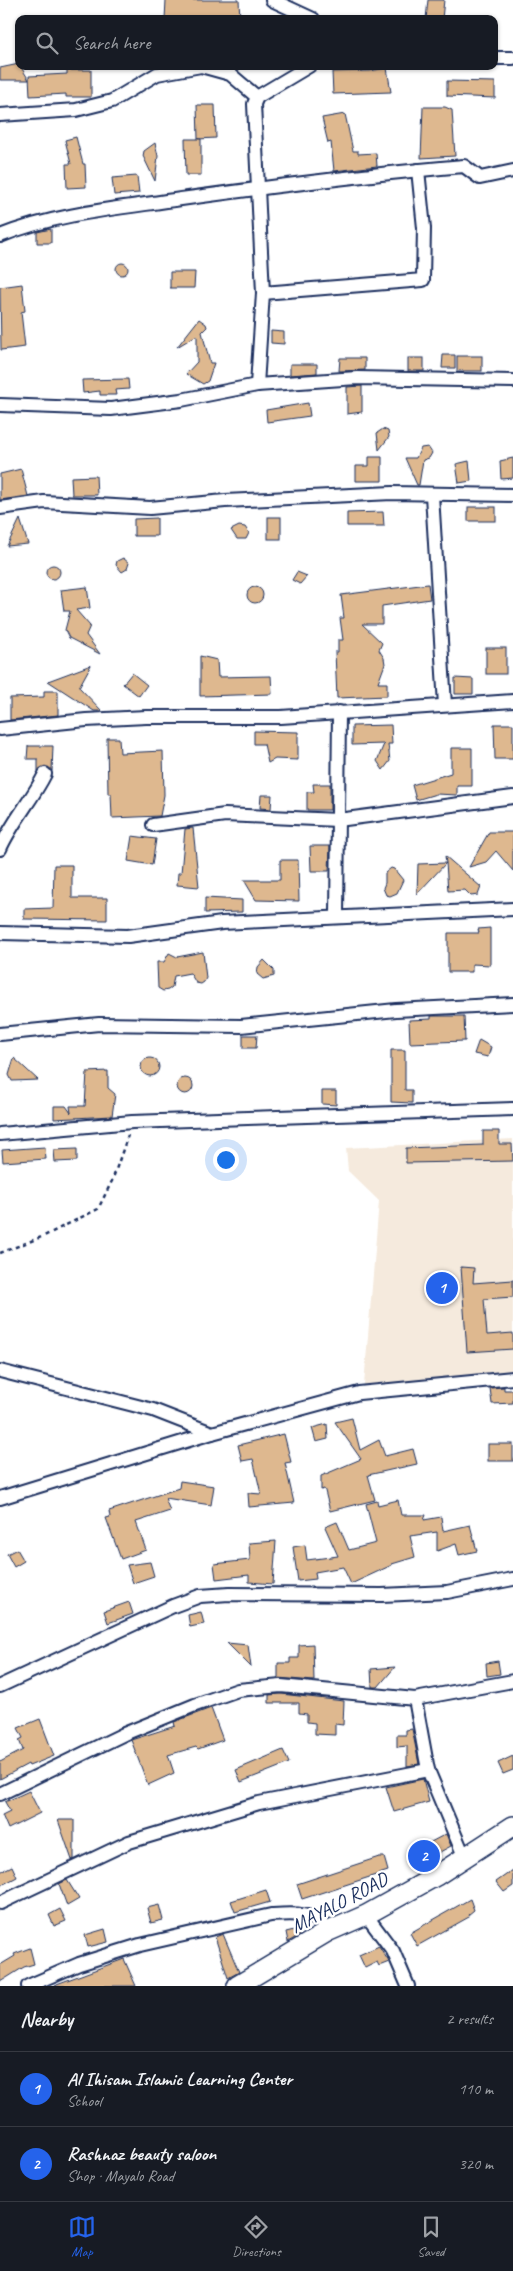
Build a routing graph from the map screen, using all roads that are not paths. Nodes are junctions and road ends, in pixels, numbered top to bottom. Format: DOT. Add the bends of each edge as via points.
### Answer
graph roads {
  1 [pos="279,2"];
  2 [pos="305,15"];
  3 [pos="498,58"];
  4 [pos="513,58"];
  5 [pos="180,70"];
  6 [pos="216,70"];
  7 [pos="302,70"];
  8 [pos="257,97"];
  9 [pos="0,115"];
  10 [pos="418,170"];
  11 [pos="513,171"];
  12 [pos="258,188"];
  13 [pos="0,236"];
  14 [pos="263,293"];
  15 [pos="513,381"];
  16 [pos="258,385"];
  17 [pos="0,405"];
  18 [pos="432,495"];
  19 [pos="513,495"];
  20 [pos="0,508"];
  21 [pos="513,700"];
  22 [pos="446,705"];
  23 [pos="339,712"];
  24 [pos="0,729"];
  25 [pos="45,774"];
  26 [pos="513,796"];
  27 [pos="338,820"];
  28 [pos="153,825"];
  29 [pos="0,849"];
  30 [pos="513,909"];
  31 [pos="337,918"];
  32 [pos="0,933"];
  33 [pos="513,1004"];
  34 [pos="0,1034"];
  35 [pos="513,1108"];
  36 [pos="0,1134"];
  37 [pos="0,1371"];
  38 [pos="513,1378"];
  39 [pos="212,1433"];
  40 [pos="0,1498"];
  41 [pos="513,1579"];
  42 [pos="513,1681"];
  43 [pos="0,1686"];
  44 [pos="415,1699"];
  45 [pos="428,1770"];
  46 [pos="0,1794"];
  47 [pos="513,1826"];
  48 [pos="464,1856"];
  49 [pos="0,1903"];
  50 [pos="366,1916"];
  51 [pos="327,1932"];
  52 [pos="28,1986"];
  53 [pos="237,1986"];
  54 [pos="408,1986"];
  1 -- 2 [label="street"];
  3 -- 4 [label="street"];
  5 -- 9 [label="street" via="158,74 112,101 76,110"];
  6 -- 8 [label="street" via="230,74"];
  7 -- 8 [label="street"];
  8 -- 12 [label="street" via="254,104"];
  10 -- 11 [label="street" via="464,166 480,178"];
  10 -- 12 [label="street"];
  10 -- 14 [label="street" via="424,228 423,280"];
  12 -- 13 [label="street" via="93,211"];
  12 -- 14 [label="street"];
  14 -- 16 [label="street"];
  15 -- 16 [label="street" via="357,378"];
  16 -- 17 [label="street" via="111,409"];
  18 -- 19 [label="street"];
  18 -- 20 [label="street" via="392,492 150,508 44,502"];
  18 -- 22 [label="street"];
  21 -- 22 [label="street"];
  22 -- 23 [label="street"];
  23 -- 24 [label="street" via="281,717 86,720"];
  23 -- 27 [label="street"];
  25 -- 29 [label="street"];
  26 -- 27 [label="street"];
  27 -- 28 [label="street" via="225,815"];
  27 -- 31 [label="street"];
  30 -- 31 [label="street"];
  31 -- 32 [label="street" via="222,922 128,936"];
  33 -- 34 [label="street" via="396,1010 241,1026 98,1024"];
  35 -- 36 [label="street" via="132,1122"];
  37 -- 39 [label="street" via="153,1410"];
  38 -- 39 [label="street" via="359,1393"];
  39 -- 40 [label="street"];
  41 -- 43 [label="street" via="447,1592 200,1596"];
  42 -- 44 [label="street"];
  44 -- 45 [label="street"];
  44 -- 46 [label="street" via="281,1686 238,1690 124,1734"];
  45 -- 48 [label="street"];
  45 -- 49 [label="street" via="259,1803 129,1842"];
  47 -- 48 [label="street, MAYALO ROAD"];
  48 -- 50 [label="street, MAYALO ROAD"];
  50 -- 51 [label="street, MAYALO ROAD"];
  50 -- 54 [label="street" via="393,1951"];
  51 -- 52 [label="street" via="320,1922 304,1916 290,1913 271,1915 140,1945 79,1964"];
  51 -- 53 [label="street, MAYALO ROAD"];
}
